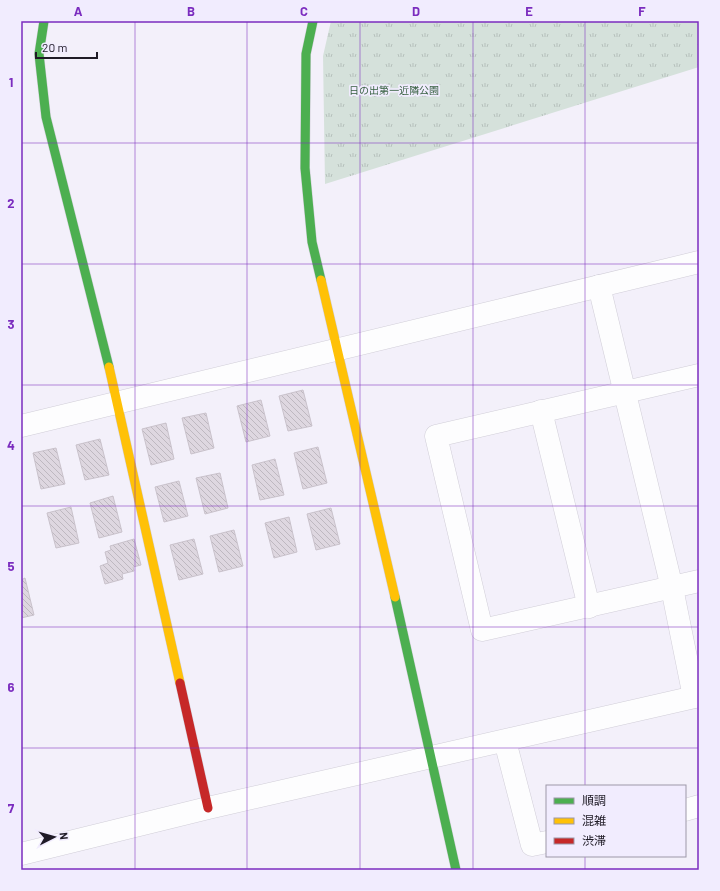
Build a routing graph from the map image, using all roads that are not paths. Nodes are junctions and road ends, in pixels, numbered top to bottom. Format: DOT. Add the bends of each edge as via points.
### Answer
graph roads {
  1 [pos="44,21"];
  2 [pos="313,21"];
  3 [pos="699,262"];
  4 [pos="599,286"];
  5 [pos="337,349"];
  6 [pos="699,375"];
  7 [pos="626,391"];
  8 [pos="118,404"];
  9 [pos="541,411"];
  10 [pos="21,426"];
  11 [pos="699,581"];
  12 [pos="672,588"];
  13 [pos="589,607"];
  14 [pos="696,697"];
  15 [pos="505,741"];
  16 [pos="432,758"];
  17 [pos="699,806"];
  18 [pos="208,808"];
  19 [pos="686,810"];
  20 [pos="546,842"];
  21 [pos="21,854"];
  22 [pos="456,870"];
  1 -- 8 [label="street" via="39,54 46,117"];
  2 -- 5 [label="street" via="306,54 305,168 312,242"];
  3 -- 4 [label="street"];
  4 -- 5 [label="street"];
  4 -- 7 [label="street"];
  5 -- 8 [label="street"];
  5 -- 16 [label="street"];
  6 -- 7 [label="street"];
  7 -- 9 [label="street"];
  7 -- 12 [label="street"];
  8 -- 10 [label="street"];
  8 -- 18 [label="street"];
  9 -- 13 [label="street"];
  9 -- 13 [label="street" via="436,436 482,630"];
  11 -- 12 [label="street"];
  12 -- 13 [label="street"];
  12 -- 14 [label="street"];
  14 -- 15 [label="street"];
  15 -- 16 [label="street"];
  15 -- 20 [label="street" via="532,845"];
  16 -- 18 [label="street"];
  16 -- 22 [label="street"];
  17 -- 19 [label="street"];
  18 -- 21 [label="street"];
}
